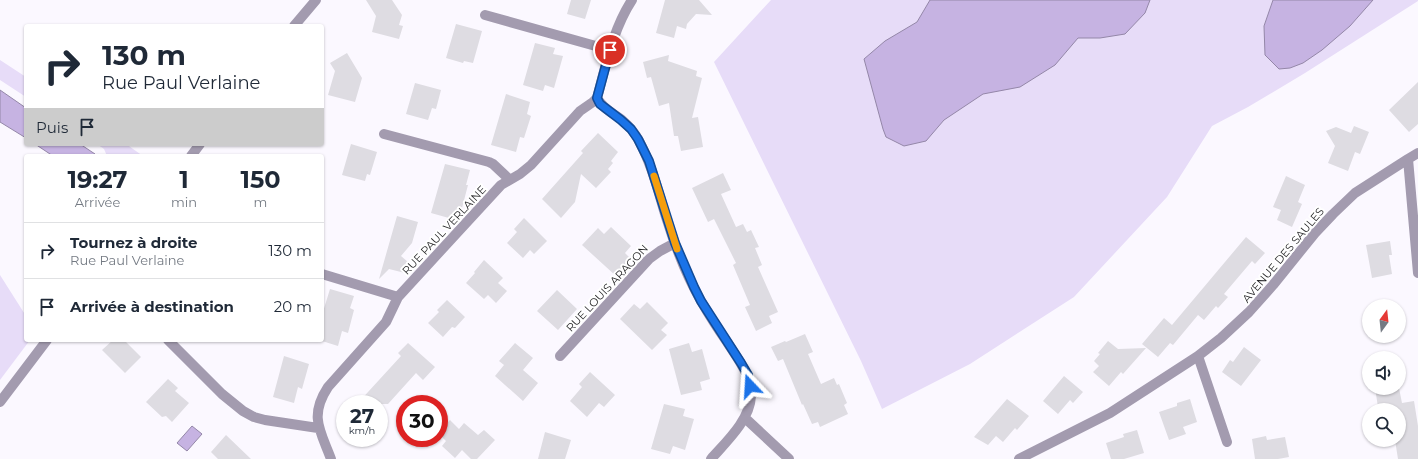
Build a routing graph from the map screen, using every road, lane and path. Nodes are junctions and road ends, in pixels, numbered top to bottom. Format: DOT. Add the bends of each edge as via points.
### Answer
graph roads {
  1 [pos="316,0"];
  2 [pos="632,0"];
  3 [pos="485,15"];
  4 [pos="296,24"];
  5 [pos="610,50"];
  6 [pos="597,98"];
  7 [pos="384,134"];
  8 [pos="1418,153"];
  9 [pos="1408,159"];
  10 [pos="509,179"];
  11 [pos="675,243"];
  12 [pos="1418,273"];
  13 [pos="324,275"];
  14 [pos="398,298"];
  15 [pos="45,342"];
  16 [pos="170,342"];
  17 [pos="560,356"];
  18 [pos="1198,356"];
  19 [pos="0,402"];
  20 [pos="745,418"];
  21 [pos="318,428"];
  22 [pos="1226,442"];
  23 [pos="331,459"];
  24 [pos="711,459"];
  25 [pos="789,459"];
  26 [pos="1019,459"];
  1 -- 4 [label="street"];
  2 -- 5 [label="street"];
  3 -- 5 [label="street"];
  5 -- 6 [label="street"];
  6 -- 10 [label="street, RUE PAUL VERLAINE" via="580,111 531,165"];
  6 -- 11 [label="street" via="600,104 631,129 638,139 649,161"];
  7 -- 10 [label="street" via="488,162"];
  8 -- 9 [label="street, AVENUE DES SAULES"];
  9 -- 12 [label="street"];
  9 -- 18 [label="street, AVENUE DES SAULES" via="1355,193 1315,233 1249,312"];
  10 -- 14 [label="street, RUE PAUL VERLAINE"];
  11 -- 17 [label="street, RUE LOUIS ARAGON" via="649,259"];
  11 -- 20 [label="street" via="701,301 748,375 751,398"];
  13 -- 14 [label="street"];
  14 -- 21 [label="street, RUE PAUL VERLAINE" via="386,322 325,391 318,412"];
  15 -- 19 [label="street"];
  16 -- 21 [label="street" via="222,394 254,417"];
  18 -- 22 [label="street"];
  18 -- 26 [label="street, AVENUE DES SAULES" via="1110,413"];
  20 -- 24 [label="street"];
  20 -- 25 [label="street"];
  21 -- 23 [label="street, RUE PAUL VERLAINE"];
}
